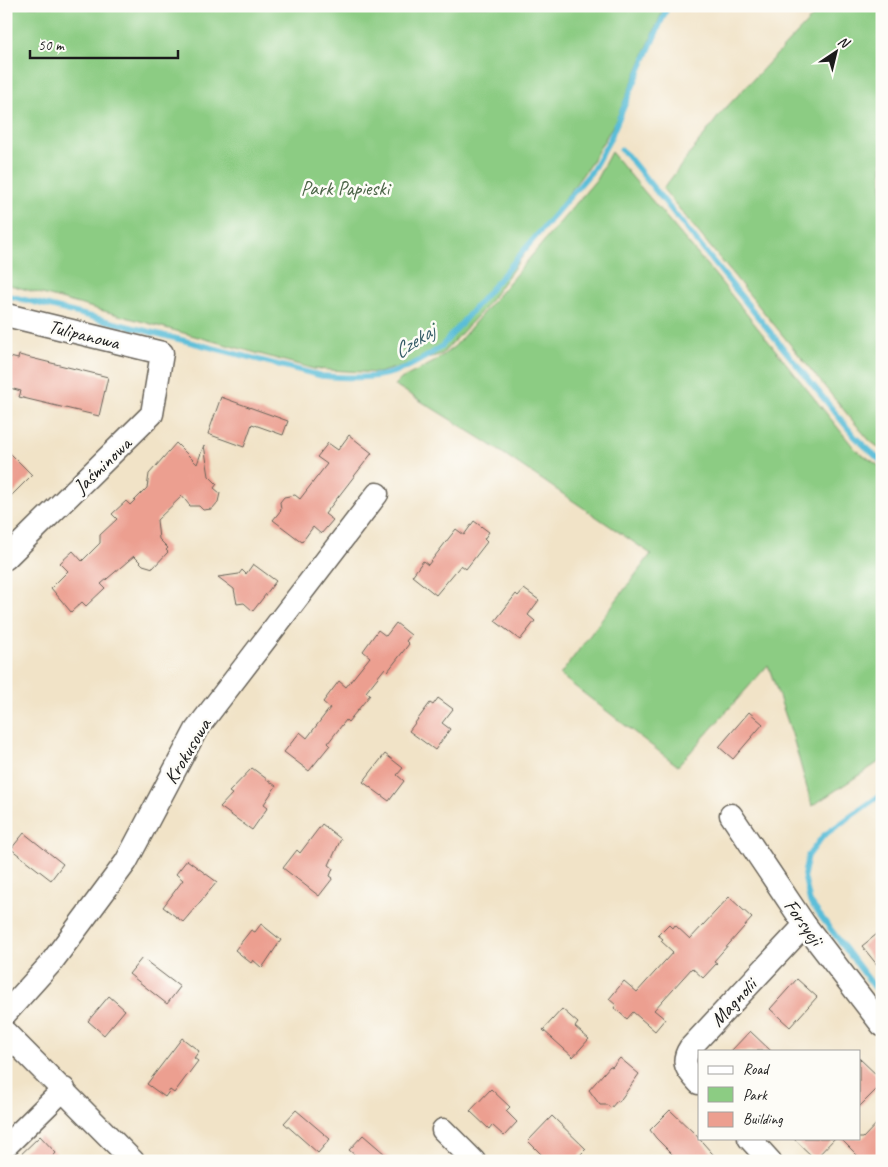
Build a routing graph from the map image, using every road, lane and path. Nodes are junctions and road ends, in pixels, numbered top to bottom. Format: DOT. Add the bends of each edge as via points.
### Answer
graph roads {
  1 [pos="6,315"];
  2 [pos="162,353"];
  3 [pos="377,494"];
  4 [pos="6,558"];
  5 [pos="731,815"];
  6 [pos="805,925"];
  7 [pos="6,1013"];
  8 [pos="882,1025"];
  9 [pos="6,1033"];
  10 [pos="698,1082"];
  11 [pos="64,1088"];
  12 [pos="443,1130"];
  13 [pos="751,1140"];
  14 [pos="6,1146"];
  15 [pos="133,1161"];
  16 [pos="474,1161"];
  17 [pos="770,1161"];
  1 -- 2 [label="street, Tulipanowa"];
  2 -- 4 [label="street, Jaśminowa" via="152,414"];
  3 -- 7 [label="street, Krokusowa" via="196,730 126,862 51,963"];
  5 -- 6 [label="street, Forsycji"];
  6 -- 8 [label="street, Forsycji"];
  6 -- 10 [label="street, Magnolii" via="684,1056 684,1064"];
  9 -- 11 [label="street"];
  11 -- 14 [label="street"];
  11 -- 15 [label="street"];
  12 -- 16 [label="street"];
  13 -- 17 [label="street"];
}
